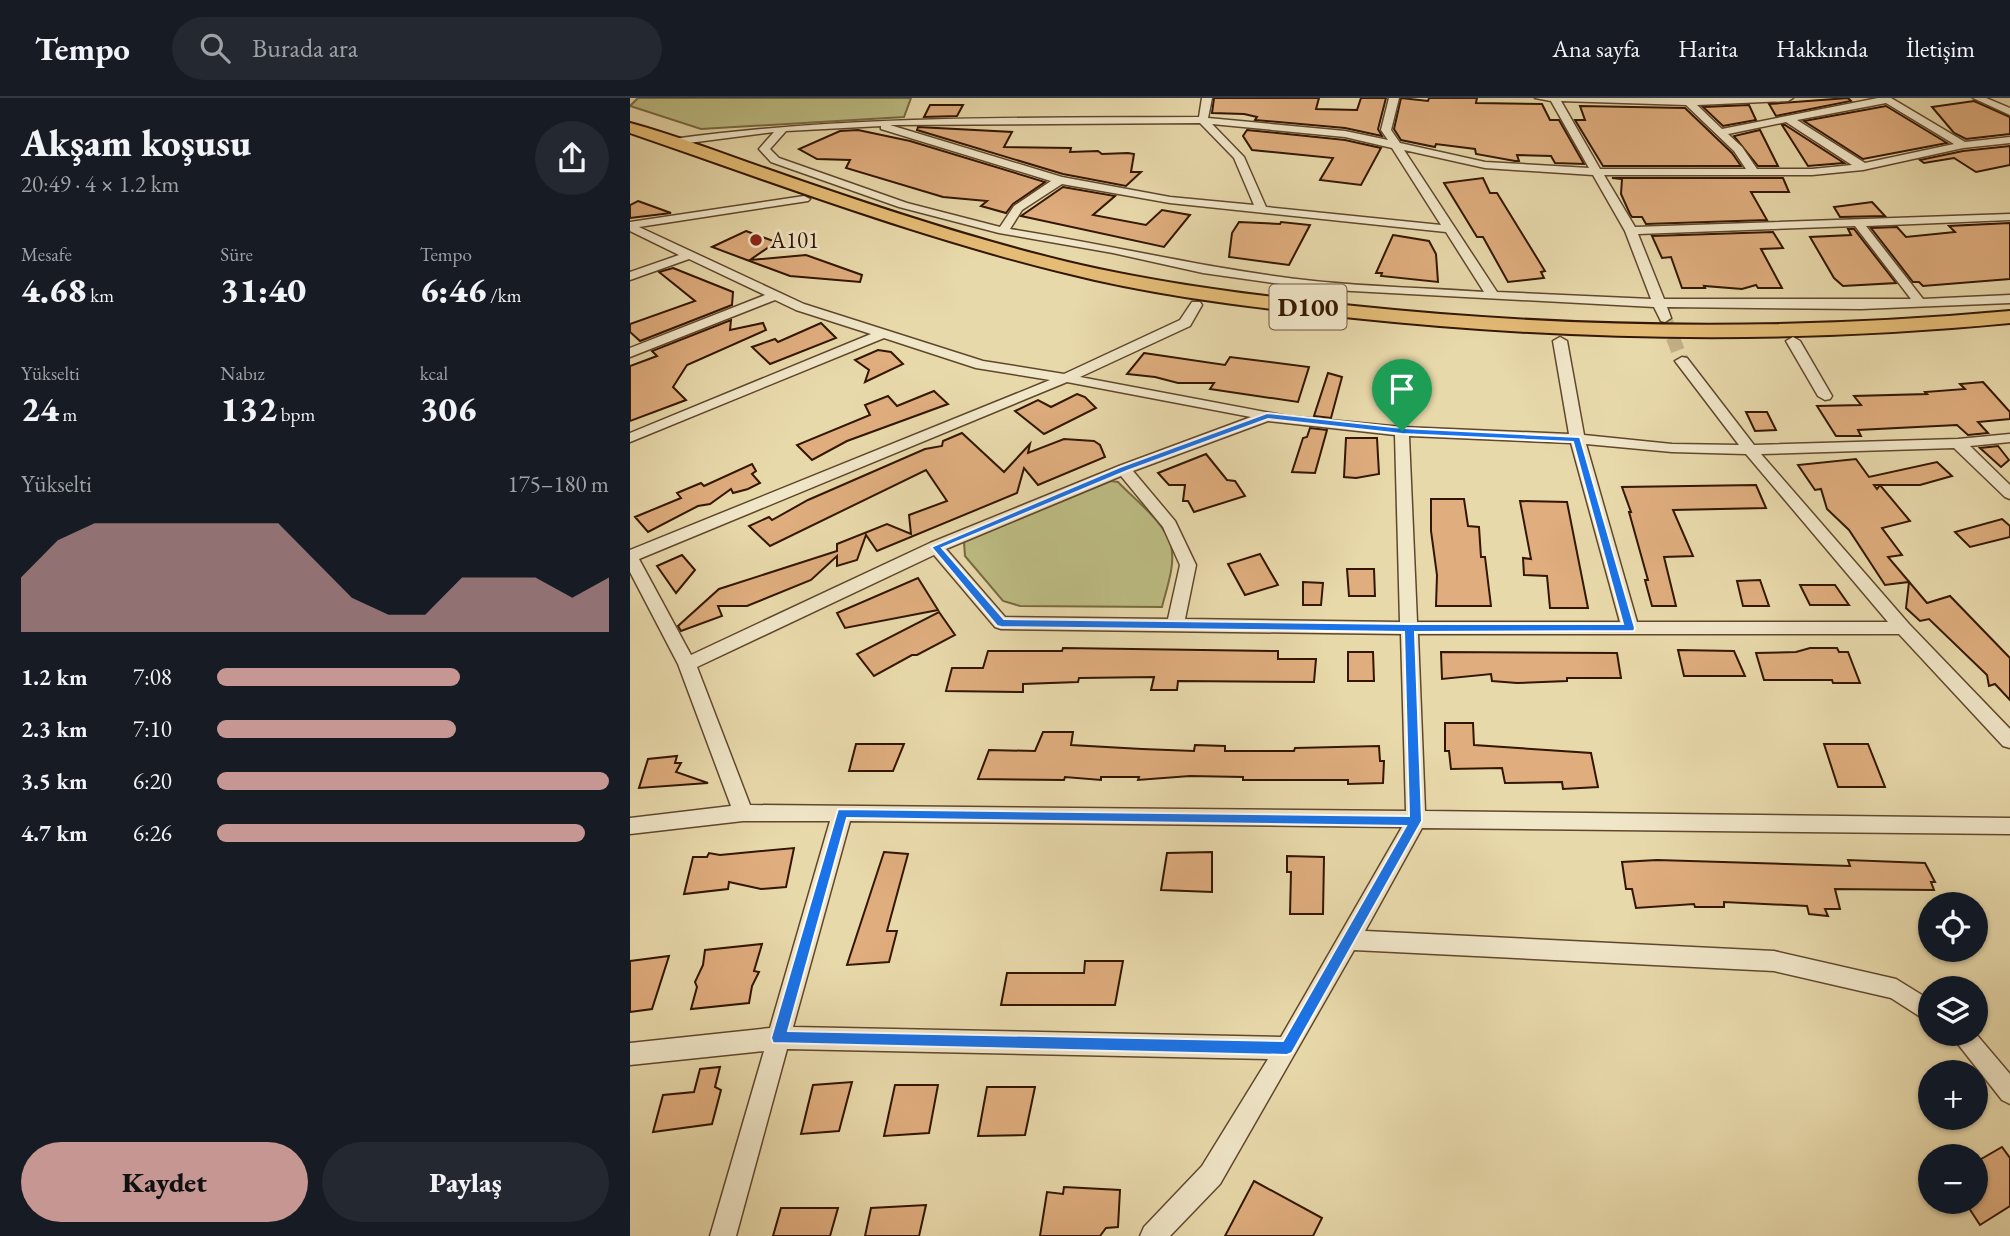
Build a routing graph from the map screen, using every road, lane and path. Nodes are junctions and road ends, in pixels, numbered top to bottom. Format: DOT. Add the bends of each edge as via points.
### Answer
graph roads {
  1 [pos="1207,98"];
  2 [pos="1394,98"];
  3 [pos="1540,98"];
  4 [pos="1774,98"];
  5 [pos="1788,98"];
  6 [pos="1978,98"];
  7 [pos="1555,99"];
  8 [pos="1885,99"];
  9 [pos="1686,100"];
  10 [pos="2010,112"];
  11 [pos="1788,119"];
  12 [pos="1203,120"];
  13 [pos="874,123"];
  14 [pos="630,128"];
  15 [pos="784,128"];
  16 [pos="1720,132"];
  17 [pos="630,140"];
  18 [pos="2010,140"];
  19 [pos="673,142"];
  20 [pos="1394,144"];
  21 [pos="1963,145"];
  22 [pos="1863,167"];
  23 [pos="1752,170"];
  24 [pos="1595,172"];
  25 [pos="1060,180"];
  26 [pos="804,199"];
  27 [pos="1262,211"];
  28 [pos="2010,216"];
  29 [pos="1857,223"];
  30 [pos="630,226"];
  31 [pos="1448,229"];
  32 [pos="1003,231"];
  33 [pos="1632,231"];
  34 [pos="690,255"];
  35 [pos="630,276"];
  36 [pos="775,296"];
  37 [pos="1493,296"];
  38 [pos="2004,301"];
  39 [pos="1660,303"];
  40 [pos="1920,303"];
  41 [pos="1196,305"];
  42 [pos="2010,317"];
  43 [pos="1665,318"];
  44 [pos="2010,330"];
  45 [pos="883,334"];
  46 [pos="1560,341"];
  47 [pos="1793,341"];
  48 [pos="630,353"];
  49 [pos="1682,361"];
  50 [pos="1066,378"];
  51 [pos="1825,396"];
  52 [pos="1267,416"];
  53 [pos="1402,431"];
  54 [pos="630,438"];
  55 [pos="2010,438"];
  56 [pos="1577,439"];
  57 [pos="1958,443"];
  58 [pos="1750,450"];
  59 [pos="1124,469"];
  60 [pos="2010,494"];
  61 [pos="936,547"];
  62 [pos="631,563"];
  63 [pos="1175,626"];
  64 [pos="1409,628"];
  65 [pos="1630,628"];
  66 [pos="1903,628"];
  67 [pos="687,664"];
  68 [pos="2010,741"];
  69 [pos="743,813"];
  70 [pos="842,813"];
  71 [pos="1416,821"];
  72 [pos="630,826"];
  73 [pos="2010,826"];
  74 [pos="1348,940"];
  75 [pos="1918,1005"];
  76 [pos="779,1038"];
  77 [pos="1971,1046"];
  78 [pos="1287,1048"];
  79 [pos="630,1054"];
  80 [pos="2010,1092"];
  81 [pos="723,1236"];
  82 [pos="1153,1236"];
  1 -- 12 [label="street"];
  2 -- 20 [label="street" via="1386,130"];
  3 -- 7 [label="street"];
  4 -- 5 [label="street"];
  4 -- 9 [label="street"];
  6 -- 10 [label="street"];
  7 -- 9 [label="street"];
  7 -- 24 [label="street"];
  8 -- 11 [label="street"];
  8 -- 21 [label="street"];
  9 -- 16 [label="street"];
  11 -- 16 [label="street"];
  11 -- 22 [label="street"];
  12 -- 13 [label="street"];
  12 -- 20 [label="street" via="1345,134"];
  12 -- 27 [label="street" via="1240,157"];
  13 -- 15 [label="street"];
  13 -- 25 [label="street"];
  14 -- 19 [label="highway, D100"];
  15 -- 19 [label="street"];
  15 -- 32 [label="street" via="764,149 775,160 903,205"];
  16 -- 23 [label="street"];
  17 -- 26 [label="highway, D100"];
  18 -- 21 [label="street"];
  19 -- 42 [label="highway, D100" via="941,233 1096,275 1283,305 1511,327 1734,333"];
  20 -- 24 [label="street" via="1485,165"];
  20 -- 31 [label="street"];
  21 -- 22 [label="street"];
  22 -- 23 [label="street" via="1812,172"];
  23 -- 24 [label="street"];
  24 -- 33 [label="street"];
  25 -- 27 [label="street"];
  25 -- 32 [label="street" via="1018,208"];
  26 -- 30 [label="street"];
  26 -- 41 [label="highway, D100" via="930,242 1056,277"];
  27 -- 31 [label="street"];
  28 -- 29 [label="street"];
  29 -- 33 [label="street"];
  29 -- 40 [label="street"];
  30 -- 34 [label="street"];
  31 -- 37 [label="street"];
  32 -- 37 [label="street" via="1315,285"];
  33 -- 39 [label="street"];
  34 -- 35 [label="street"];
  34 -- 36 [label="street"];
  36 -- 45 [label="street"];
  36 -- 48 [label="street"];
  37 -- 39 [label="street"];
  38 -- 40 [label="street"];
  39 -- 40 [label="street"];
  39 -- 43 [label="street"];
  41 -- 46 [label="highway, D100" via="1366,328"];
  41 -- 50 [label="street" via="1185,323"];
  44 -- 47 [label="highway, D100"];
  45 -- 50 [label="street" via="981,365"];
  45 -- 54 [label="street"];
  46 -- 47 [label="highway, D100"];
  46 -- 56 [label="street"];
  47 -- 51 [label="street"];
  49 -- 58 [label="street"];
  50 -- 52 [label="street"];
  50 -- 62 [label="street"];
  52 -- 53 [label="street"];
  52 -- 59 [label="street"];
  53 -- 56 [label="street"];
  53 -- 64 [label="street"];
  55 -- 57 [label="street"];
  56 -- 58 [label="street"];
  56 -- 65 [label="street"];
  57 -- 58 [label="street"];
  57 -- 60 [label="street"];
  58 -- 66 [label="street"];
  59 -- 61 [label="street"];
  59 -- 63 [label="street" via="1170,525 1188,565"];
  61 -- 63 [label="street" via="1001,623"];
  61 -- 67 [label="street"];
  62 -- 67 [label="street"];
  63 -- 64 [label="street"];
  64 -- 65 [label="street"];
  64 -- 71 [label="street"];
  65 -- 66 [label="street"];
  66 -- 68 [label="street"];
  67 -- 69 [label="street"];
  69 -- 70 [label="street"];
  69 -- 72 [label="street"];
  70 -- 71 [label="street"];
  70 -- 76 [label="street"];
  71 -- 73 [label="street"];
  71 -- 74 [label="street"];
  74 -- 75 [label="street" via="1774,961 1896,989"];
  74 -- 78 [label="street"];
  76 -- 78 [label="street"];
  76 -- 79 [label="street"];
  76 -- 81 [label="street"];
  77 -- 80 [label="street"];
  78 -- 82 [label="street" via="1211,1175"];
}
